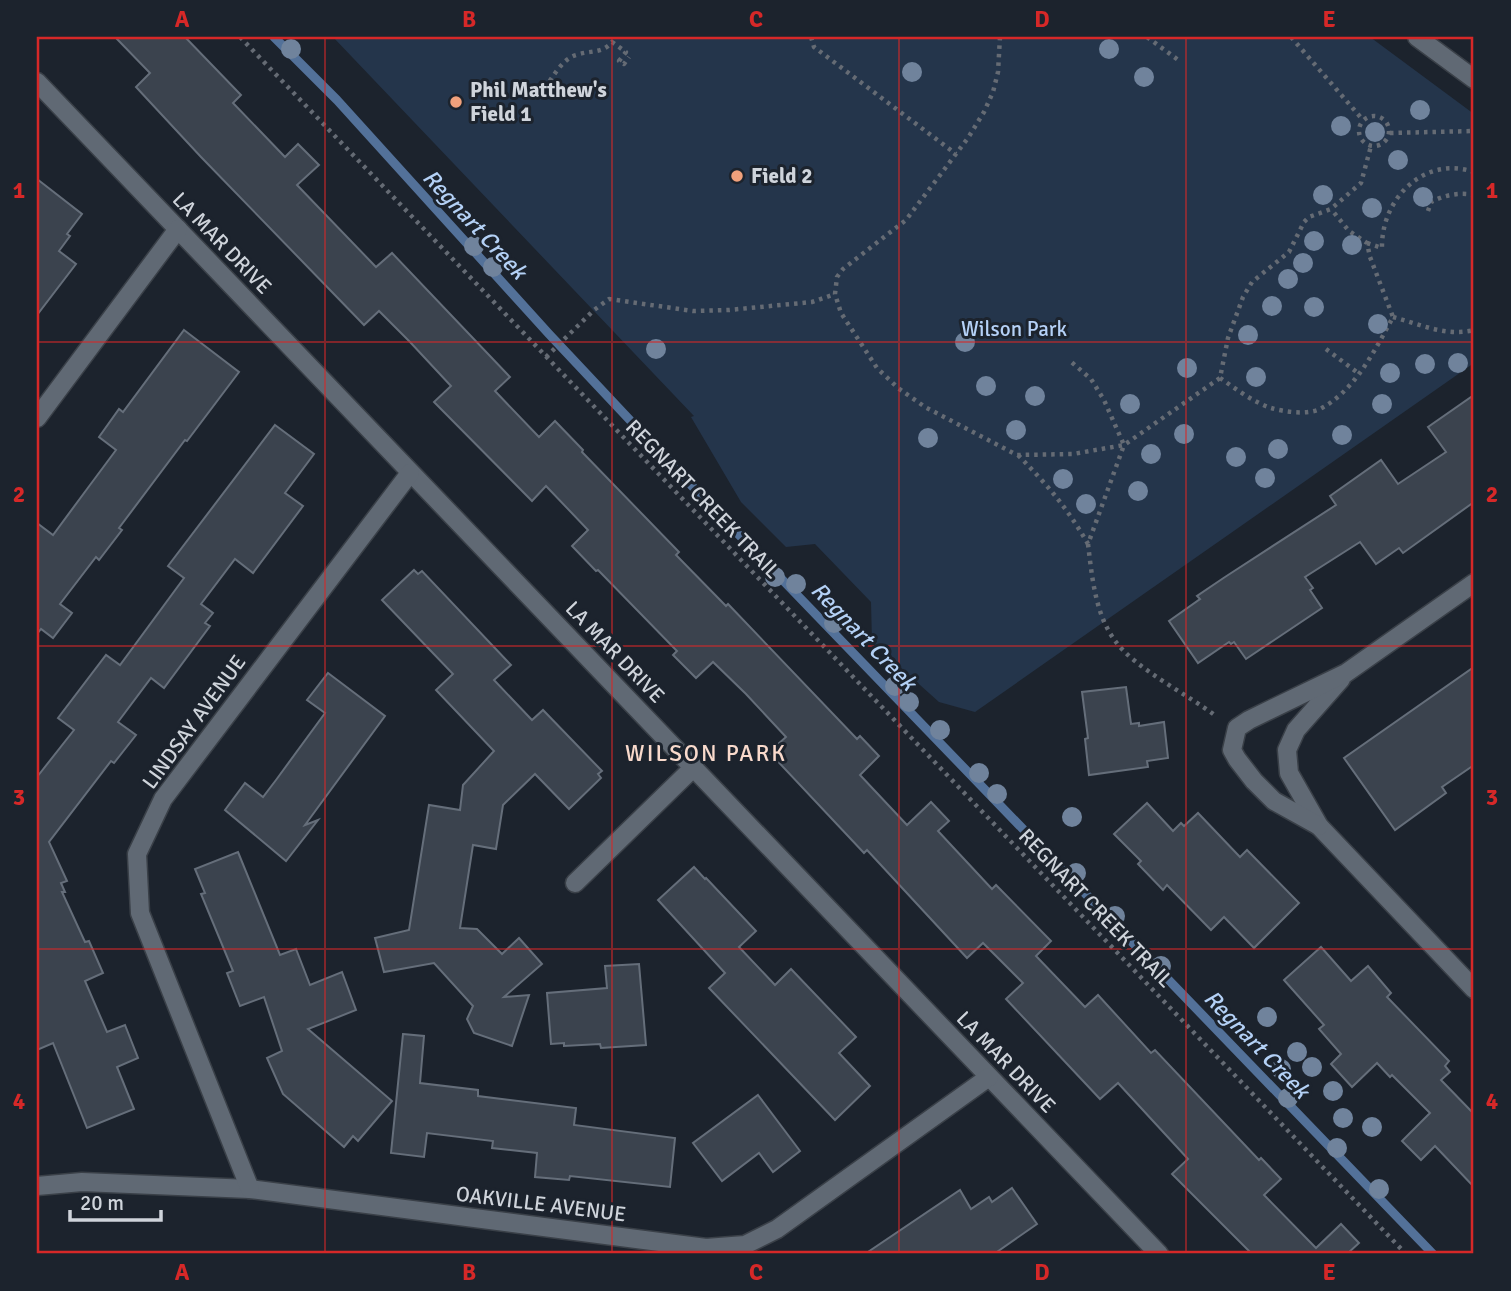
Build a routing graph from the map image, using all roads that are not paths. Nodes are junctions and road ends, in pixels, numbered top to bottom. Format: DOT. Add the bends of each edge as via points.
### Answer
graph roads {
  1 [pos="1417,37"];
  2 [pos="1474,79"];
  3 [pos="37,82"];
  4 [pos="178,229"];
  5 [pos="37,418"];
  6 [pos="410,473"];
  7 [pos="1474,583"];
  8 [pos="1346,673"];
  9 [pos="694,766"];
  10 [pos="1319,826"];
  11 [pos="575,883"];
  12 [pos="1474,989"];
  13 [pos="989,1077"];
  14 [pos="37,1186"];
  15 [pos="250,1189"];
  16 [pos="1159,1254"];
  1 -- 2 [label="street"];
  3 -- 4 [label="street, LA MAR DRIVE"];
  4 -- 5 [label="street"];
  4 -- 6 [label="street, LA MAR DRIVE"];
  6 -- 9 [label="street, LA MAR DRIVE"];
  6 -- 15 [label="street, LINDSAY AVENUE" via="163,799 137,854 140,913"];
  7 -- 8 [label="street"];
  8 -- 10 [label="street" via="1296,730 1287,750 1289,773"];
  8 -- 10 [label="street" via="1248,720 1237,728 1232,750 1275,801"];
  9 -- 11 [label="street"];
  9 -- 13 [label="street, LA MAR DRIVE"];
  10 -- 12 [label="street"];
  13 -- 15 [label="street, OAKVILLE AVENUE" via="778,1229 744,1245 706,1248"];
  13 -- 16 [label="street, LA MAR DRIVE"];
  14 -- 15 [label="street, OAKVILLE AVENUE" via="82,1182"];
}
